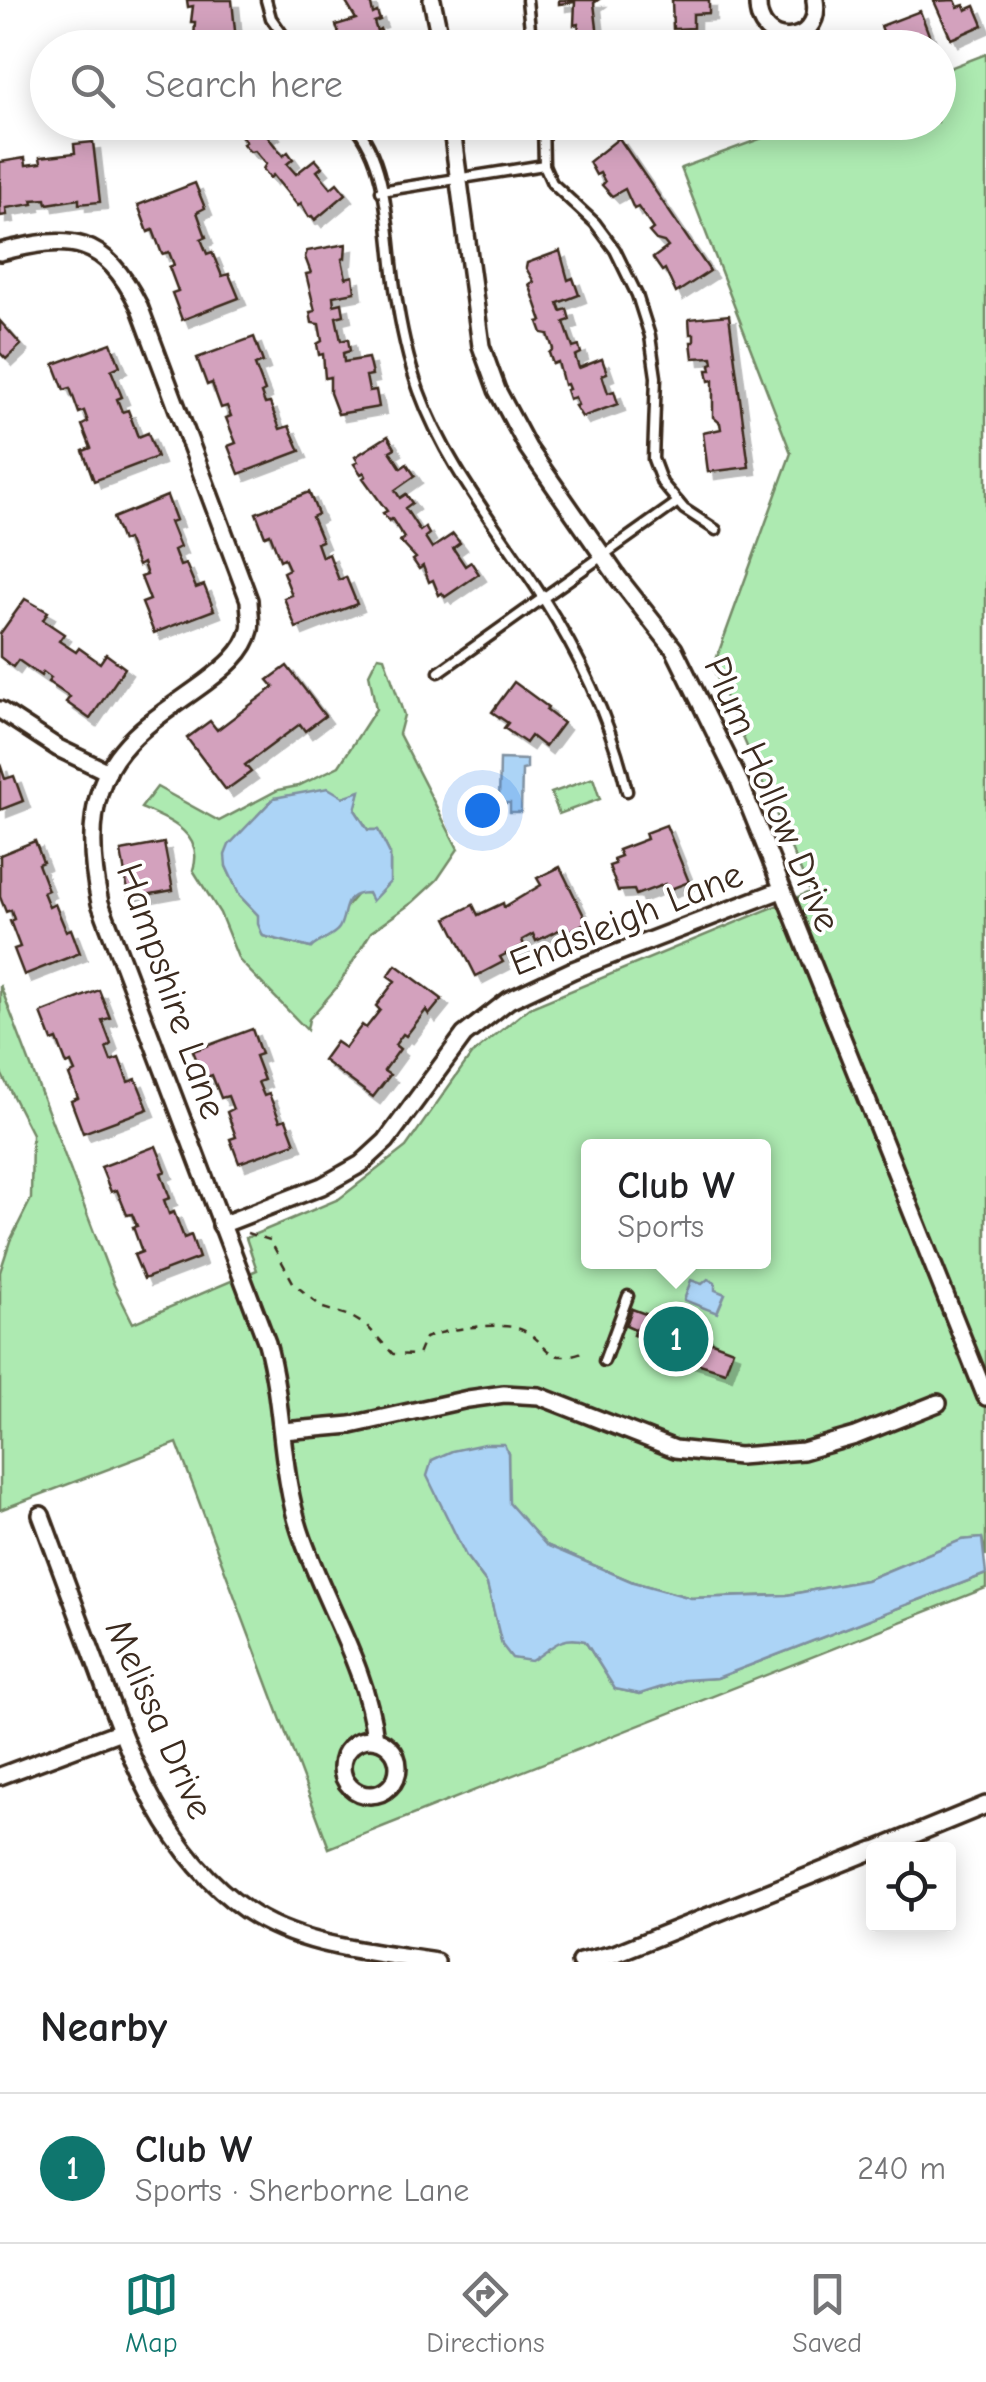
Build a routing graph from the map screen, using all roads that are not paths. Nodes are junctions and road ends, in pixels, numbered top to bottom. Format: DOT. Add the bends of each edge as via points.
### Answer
graph roads {
  1 [pos="266,0"];
  2 [pos="432,0"];
  3 [pos="527,0"];
  4 [pos="758,0"];
  5 [pos="815,0"];
  6 [pos="279,30"];
  7 [pos="438,30"];
  8 [pos="530,30"];
  9 [pos="767,30"];
  10 [pos="806,30"];
  11 [pos="366,140"];
  12 [pos="454,140"];
  13 [pos="543,140"];
  14 [pos="544,165"];
  15 [pos="459,179"];
  16 [pos="381,191"];
  17 [pos="0,252"];
  18 [pos="678,502"];
  19 [pos="716,530"];
  20 [pos="603,556"];
  21 [pos="544,598"];
  22 [pos="439,672"];
  23 [pos="0,710"];
  24 [pos="108,772"];
  25 [pos="627,791"];
  26 [pos="781,890"];
  27 [pos="222,1225"];
  28 [pos="628,1296"];
  29 [pos="604,1361"];
  30 [pos="986,1397"];
  31 [pos="938,1403"];
  32 [pos="283,1432"];
  33 [pos="41,1515"];
  34 [pos="121,1730"];
  35 [pos="375,1739"];
  36 [pos="0,1776"];
  37 [pos="986,1806"];
  38 [pos="895,1842"];
  39 [pos="866,1854"];
  40 [pos="436,1962"];
  41 [pos="580,1962"];
  1 -- 6 [label="lane"];
  2 -- 7 [label="street"];
  3 -- 8 [label="lane"];
  4 -- 9 [label="street"];
  5 -- 10 [label="street"];
  11 -- 16 [label="lane"];
  12 -- 15 [label="street, Plum Hollow Drive"];
  13 -- 14 [label="lane"];
  14 -- 15 [label="lane"];
  14 -- 18 [label="lane" via="552,183 596,223 637,295 656,377 653,459"];
  15 -- 16 [label="lane"];
  15 -- 20 [label="street, Plum Hollow Drive" via="481,346 497,390 528,448"];
  16 -- 21 [label="lane" via="404,340 430,422"];
  17 -- 24 [label="street, Hampshire Lane" via="70,242 100,253 122,273 249,600 250,630 241,648 132,740"];
  18 -- 19 [label="lane"];
  18 -- 20 [label="lane"];
  20 -- 21 [label="lane"];
  20 -- 26 [label="street, Plum Hollow Drive" via="674,649 708,711"];
  21 -- 22 [label="lane"];
  21 -- 25 [label="lane" via="600,700"];
  23 -- 24 [label="street"];
  24 -- 27 [label="street, Hampshire Lane" via="92,823 100,904"];
  26 -- 27 [label="street, Endsleigh Lane" via="509,1000 464,1035 386,1141 361,1164"];
  26 -- 30 [label="street, Plum Hollow Drive"];
  27 -- 32 [label="street, Hampshire Lane" via="268,1343"];
  28 -- 29 [label="lane"];
  31 -- 32 [label="street" via="803,1450 739,1456 675,1449 539,1396 504,1394"];
  32 -- 35 [label="street, Hampshire Lane" via="299,1528 371,1703"];
  33 -- 34 [label="street, Melissa Drive"];
  34 -- 36 [label="street"];
  34 -- 40 [label="street, Melissa Drive" via="153,1803 187,1857 246,1910 300,1936"];
  37 -- 38 [label="street"];
  39 -- 41 [label="street"];
}
